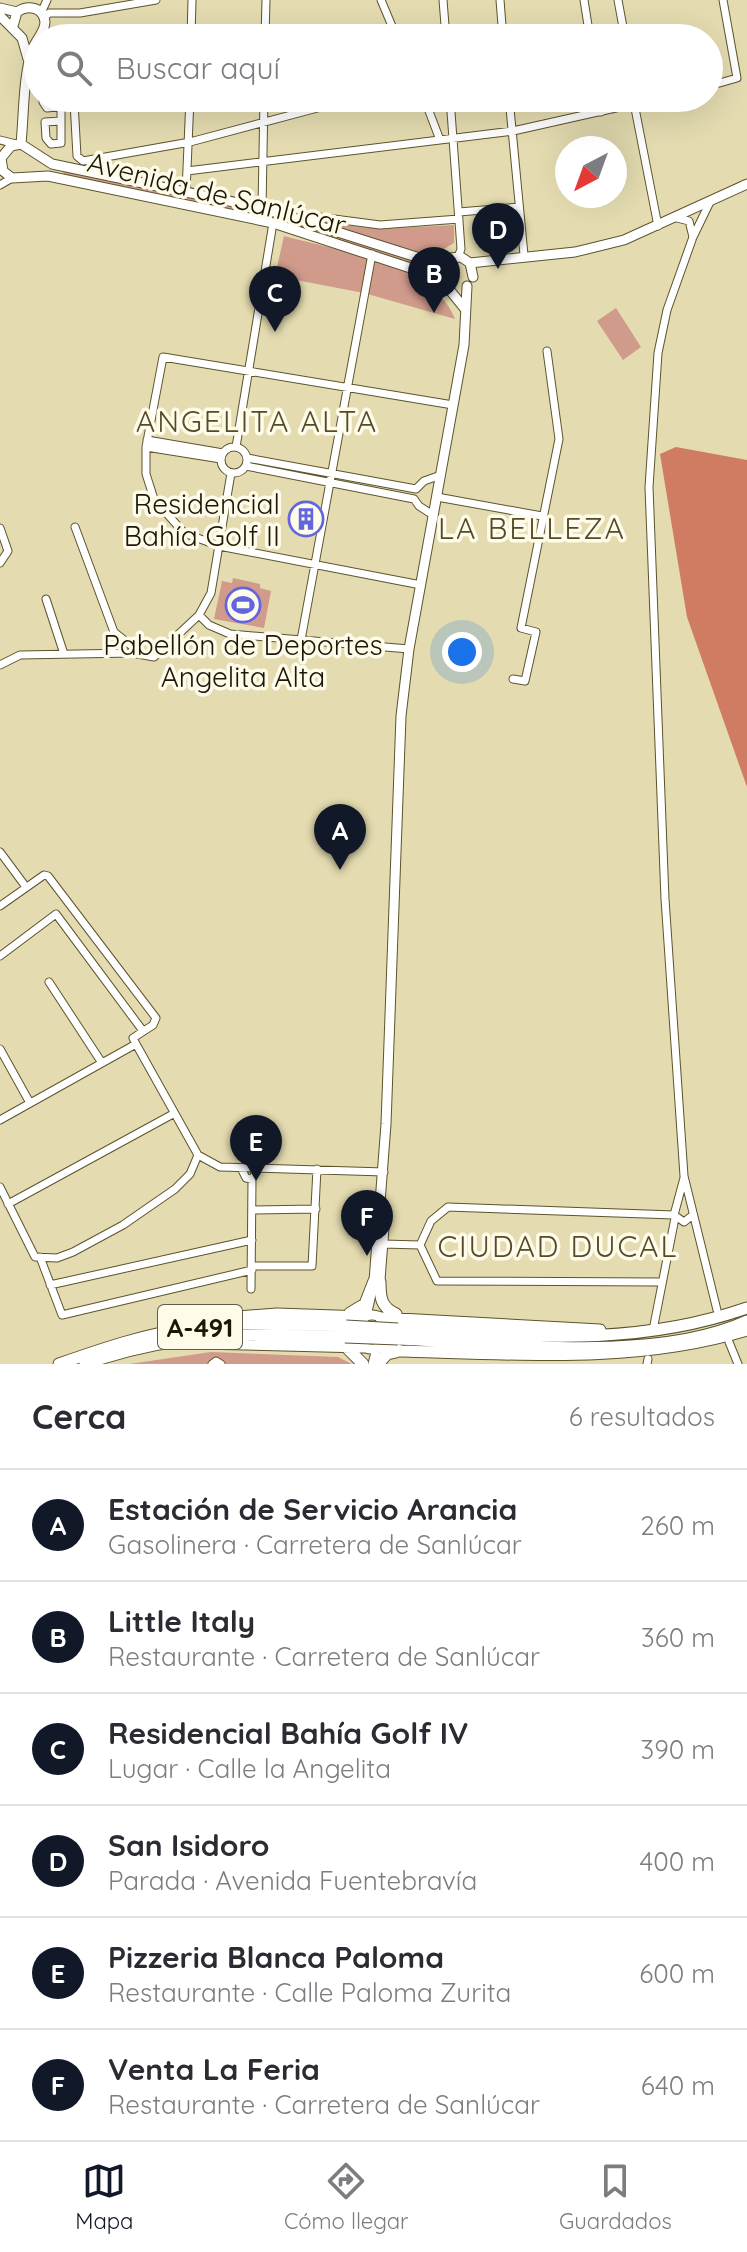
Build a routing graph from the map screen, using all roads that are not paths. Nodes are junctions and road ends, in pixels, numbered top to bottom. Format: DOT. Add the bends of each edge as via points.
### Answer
graph roads {
  1 [pos="47,0"];
  2 [pos="156,0"];
  3 [pos="192,0"];
  4 [pos="266,0"];
  5 [pos="381,0"];
  6 [pos="443,0"];
  7 [pos="500,0"];
  8 [pos="584,0"];
  9 [pos="618,0"];
  10 [pos="723,0"];
  11 [pos="20,7"];
  12 [pos="0,8"];
  13 [pos="43,15"];
  14 [pos="0,16"];
  15 [pos="44,24"];
  16 [pos="191,24"];
  17 [pos="265,24"];
  18 [pos="391,24"];
  19 [pos="445,24"];
  20 [pos="502,24"];
  21 [pos="588,24"];
  22 [pos="622,24"];
  23 [pos="13,26"];
  24 [pos="22,38"];
  25 [pos="24,45"];
  26 [pos="723,82"];
  27 [pos="24,103"];
  28 [pos="61,112"];
  29 [pos="74,112"];
  30 [pos="190,112"];
  31 [pos="264,112"];
  32 [pos="302,112"];
  33 [pos="429,112"];
  34 [pos="450,112"];
  35 [pos="511,112"];
  36 [pos="601,112"];
  37 [pos="635,112"];
  38 [pos="61,121"];
  39 [pos="264,122"];
  40 [pos="513,131"];
  41 [pos="451,137"];
  42 [pos="0,140"];
  43 [pos="440,140"];
  44 [pos="190,142"];
  45 [pos="18,144"];
  46 [pos="2,151"];
  47 [pos="35,156"];
  48 [pos="263,163"];
  49 [pos="0,167"];
  50 [pos="187,171"];
  51 [pos="27,177"];
  52 [pos="12,178"];
  53 [pos="747,184"];
  54 [pos="0,185"];
  55 [pos="186,192"];
  56 [pos="710,202"];
  57 [pos="519,207"];
  58 [pos="262,208"];
  59 [pos="459,216"];
  60 [pos="677,218"];
  61 [pos="300,220"];
  62 [pos="700,222"];
  63 [pos="273,223"];
  64 [pos="690,224"];
  65 [pos="658,226"];
  66 [pos="693,237"];
  67 [pos="372,254"];
  68 [pos="524,255"];
  69 [pos="458,257"];
  70 [pos="494,259"];
  71 [pos="445,262"];
  72 [pos="470,263"];
  73 [pos="473,277"];
  74 [pos="441,278"];
  75 [pos="467,286"];
  76 [pos="449,288"];
  77 [pos="465,309"];
  78 [pos="547,351"];
  79 [pos="249,371"];
  80 [pos="346,386"];
  81 [pos="453,405"];
  82 [pos="147,443"];
  83 [pos="236,447"];
  84 [pos="222,456"];
  85 [pos="247,462"];
  86 [pos="231,473"];
  87 [pos="441,475"];
  88 [pos="329,478"];
  89 [pos="416,489"];
  90 [pos="437,497"];
  91 [pos="414,499"];
  92 [pos="433,515"];
  93 [pos="542,516"];
  94 [pos="75,527"];
  95 [pos="0,528"];
  96 [pos="219,546"];
  97 [pos="0,563"];
  98 [pos="314,565"];
  99 [pos="421,585"];
  100 [pos="46,599"];
  101 [pos="199,615"];
  102 [pos="301,640"];
  103 [pos="409,649"];
  104 [pos="64,654"];
  105 [pos="146,657"];
  106 [pos="0,665"];
  107 [pos="513,679"];
  108 [pos="1,855"];
  109 [pos="26,887"];
  110 [pos="0,906"];
  111 [pos="0,956"];
  112 [pos="49,982"];
  113 [pos="143,1031"];
  114 [pos="136,1044"];
  115 [pos="0,1049"];
  116 [pos="102,1063"];
  117 [pos="30,1103"];
  118 [pos="173,1114"];
  119 [pos="0,1120"];
  120 [pos="386,1124"];
  121 [pos="198,1155"];
  122 [pos="241,1168"];
  123 [pos="258,1169"];
  124 [pos="317,1169"];
  125 [pos="383,1169"];
  126 [pos="684,1176"];
  127 [pos="252,1179"];
  128 [pos="0,1187"];
  129 [pos="8,1204"];
  130 [pos="316,1209"];
  131 [pos="252,1210"];
  132 [pos="386,1214"];
  133 [pos="683,1215"];
  134 [pos="252,1240"];
  135 [pos="383,1244"];
  136 [pos="420,1245"];
  137 [pos="40,1257"];
  138 [pos="375,1261"];
  139 [pos="252,1268"];
  140 [pos="377,1281"];
  141 [pos="661,1282"];
  142 [pos="50,1285"];
  143 [pos="251,1289"];
  144 [pos="747,1306"];
  145 [pos="722,1313"];
  146 [pos="365,1316"];
  147 [pos="380,1317"];
  148 [pos="654,1325"];
  149 [pos="745,1325"];
  150 [pos="345,1331"];
  151 [pos="400,1334"];
  152 [pos="729,1342"];
  153 [pos="364,1347"];
  154 [pos="379,1347"];
  155 [pos="112,1350"];
  156 [pos="59,1364"];
  157 [pos="85,1364"];
  158 [pos="212,1364"];
  159 [pos="221,1364"];
  160 [pos="370,1364"];
  161 [pos="738,1364"];
  1 -- 13 [label="street"];
  2 -- 13 [label="street"];
  3 -- 16 [label="street"];
  4 -- 17 [label="street"];
  5 -- 18 [label="street"];
  6 -- 19 [label="street"];
  7 -- 20 [label="street"];
  8 -- 21 [label="street"];
  9 -- 22 [label="street"];
  10 -- 26 [label="street" via="737,78"];
  11 -- 12 [label="main road"];
  11 -- 13 [label="main road"];
  11 -- 23 [label="main road"];
  13 -- 15 [label="main road"];
  14 -- 23 [label="main road"];
  23 -- 24 [label="main road"];
  24 -- 25 [label="main road"];
  27 -- 45 [label="main road"];
  28 -- 38 [label="street"];
  29 -- 44 [label="street" via="77,156 83,161"];
  30 -- 44 [label="street"];
  31 -- 39 [label="street"];
  32 -- 39 [label="street"];
  33 -- 43 [label="street"];
  34 -- 41 [label="street"];
  35 -- 40 [label="street"];
  36 -- 40 [label="street"];
  37 -- 65 [label="street"];
  39 -- 44 [label="street"];
  39 -- 48 [label="street"];
  40 -- 41 [label="street"];
  40 -- 57 [label="street"];
  41 -- 43 [label="street"];
  41 -- 59 [label="street"];
  42 -- 45 [label="street"];
  43 -- 48 [label="street"];
  44 -- 50 [label="street"];
  45 -- 46 [label="main road"];
  45 -- 47 [label="main road"];
  46 -- 49 [label="main road"];
  47 -- 51 [label="main road" via="35,168"];
  47 -- 55 [label="main road, Avenida de Sanlúcar"];
  48 -- 50 [label="street"];
  48 -- 58 [label="street"];
  49 -- 52 [label="main road"];
  50 -- 55 [label="street"];
  51 -- 52 [label="main road"];
  51 -- 63 [label="main road, Avenida de Sanlúcar" via="48,176"];
  52 -- 54 [label="street"];
  53 -- 56 [label="main road"];
  55 -- 58 [label="main road, Avenida de Sanlúcar"];
  56 -- 60 [label="main road"];
  56 -- 62 [label="street"];
  57 -- 59 [label="street"];
  57 -- 68 [label="street"];
  58 -- 61 [label="main road, Avenida de Sanlúcar"];
  59 -- 61 [label="street" via="380,225 319,217"];
  59 -- 69 [label="street"];
  60 -- 64 [label="street"];
  60 -- 65 [label="main road"];
  61 -- 71 [label="main road, Avenida de Sanlúcar"];
  62 -- 64 [label="street"];
  62 -- 66 [label="street"];
  63 -- 67 [label="main road, Avenida de Sanlúcar"];
  63 -- 79 [label="street"];
  64 -- 66 [label="street"];
  65 -- 68 [label="main road" via="596,248"];
  66 -- 126 [label="street" via="675,282 658,353 649,487 662,853"];
  67 -- 74 [label="main road, Avenida de Sanlúcar"];
  67 -- 80 [label="street"];
  68 -- 70 [label="main road"];
  69 -- 71 [label="main road"];
  69 -- 72 [label="main road"];
  70 -- 72 [label="main road"];
  70 -- 73 [label="main road"];
  71 -- 74 [label="main road"];
  72 -- 73 [label="main road"];
  73 -- 75 [label="main road"];
  74 -- 76 [label="main road"];
  75 -- 76 [label="main road"];
  75 -- 77 [label="main road"];
  76 -- 77 [label="main road"];
  77 -- 81 [label="main road"];
  78 -- 93 [label="street" via="559,439"];
  79 -- 80 [label="street"];
  79 -- 82 [label="street" via="163,357"];
  79 -- 83 [label="street"];
  80 -- 81 [label="street"];
  80 -- 88 [label="street"];
  81 -- 87 [label="main road"];
  82 -- 84 [label="street"];
  82 -- 96 [label="street" via="146,474 154,499 184,533"];
  83 -- 84 [label="street"];
  83 -- 85 [label="street"];
  84 -- 86 [label="street" via="223,467"];
  85 -- 86 [label="street"];
  85 -- 88 [label="street"];
  86 -- 96 [label="street"];
  87 -- 89 [label="street"];
  87 -- 90 [label="main road"];
  88 -- 89 [label="street"];
  88 -- 91 [label="street"];
  88 -- 98 [label="street"];
  89 -- 91 [label="street"];
  90 -- 92 [label="main road"];
  90 -- 93 [label="street"];
  91 -- 92 [label="street"];
  92 -- 99 [label="main road"];
  93 -- 107 [label="street" via="521,628 536,632 525,681"];
  94 -- 105 [label="street" via="114,632"];
  95 -- 97 [label="street" via="8,551"];
  96 -- 98 [label="street"];
  96 -- 101 [label="street" via="211,593"];
  98 -- 99 [label="street"];
  98 -- 102 [label="street"];
  99 -- 103 [label="main road"];
  100 -- 104 [label="street"];
  101 -- 102 [label="street" via="230,634"];
  101 -- 105 [label="street" via="154,657"];
  102 -- 103 [label="street"];
  103 -- 120 [label="main road" via="401,716"];
  104 -- 105 [label="street"];
  104 -- 106 [label="street" via="20,655"];
  108 -- 109 [label="street"];
  109 -- 110 [label="street"];
  109 -- 113 [label="street" via="48,876 156,1018"];
  111 -- 113 [label="street" via="56,914"];
  112 -- 116 [label="street"];
  113 -- 114 [label="street" via="133,1038"];
  114 -- 116 [label="street"];
  114 -- 118 [label="street"];
  115 -- 117 [label="street"];
  116 -- 117 [label="street"];
  117 -- 119 [label="street"];
  118 -- 121 [label="street"];
  118 -- 129 [label="street"];
  120 -- 125 [label="main road"];
  120 -- 132 [label="main road"];
  121 -- 122 [label="street" via="220,1167"];
  121 -- 137 [label="street" via="190,1174 175,1189 123,1225 73,1252"];
  122 -- 123 [label="street"];
  122 -- 127 [label="street"];
  123 -- 124 [label="street"];
  123 -- 127 [label="street"];
  124 -- 125 [label="street"];
  124 -- 130 [label="street"];
  125 -- 132 [label="street"];
  125 -- 138 [label="main road"];
  126 -- 133 [label="street"];
  126 -- 133 [label="street"];
  127 -- 131 [label="street"];
  128 -- 129 [label="street"];
  129 -- 137 [label="street" via="35,1257"];
  130 -- 131 [label="street"];
  130 -- 139 [label="street" via="312,1266"];
  131 -- 134 [label="street"];
  132 -- 135 [label="main road"];
  133 -- 136 [label="street" via="448,1207 431,1221"];
  133 -- 141 [label="street" via="672,1233"];
  133 -- 145 [label="street" via="697,1235"];
  134 -- 139 [label="street"];
  134 -- 142 [label="street"];
  135 -- 136 [label="street"];
  135 -- 138 [label="street"];
  135 -- 140 [label="main road"];
  136 -- 141 [label="street" via="437,1281"];
  137 -- 142 [label="street"];
  138 -- 140 [label="main road"];
  139 -- 142 [label="street" via="62,1315"];
  139 -- 143 [label="street"];
  140 -- 146 [label="main road"];
  140 -- 147 [label="main road"];
  140 -- 150 [label="highway"];
  140 -- 151 [label="highway"];
  141 -- 148 [label="street"];
  144 -- 145 [label="highway"];
  145 -- 151 [label="highway, A-491" via="690,1327 644,1334"];
  146 -- 147 [label="main road"];
  146 -- 150 [label="highway"];
  146 -- 153 [label="main road" via="355,1334"];
  147 -- 151 [label="highway"];
  147 -- 154 [label="main road" via="389,1332"];
  149 -- 151 [label="highway, A-491" via="675,1341 612,1345"];
  150 -- 151 [label="highway, A-491, bridge"];
  150 -- 153 [label="highway"];
  150 -- 155 [label="highway, A-491" via="231,1333"];
  150 -- 155 [label="highway" via="204,1320 161,1328"];
  150 -- 160 [label="highway"];
  151 -- 154 [label="highway"];
  151 -- 160 [label="highway" via="387,1354"];
  152 -- 161 [label="street"];
  153 -- 154 [label="main road"];
  153 -- 160 [label="main road"];
  154 -- 160 [label="main road"];
  155 -- 156 [label="highway, A-491"];
  155 -- 157 [label="highway, A-491"];
  158 -- 159 [label="street"];
}
